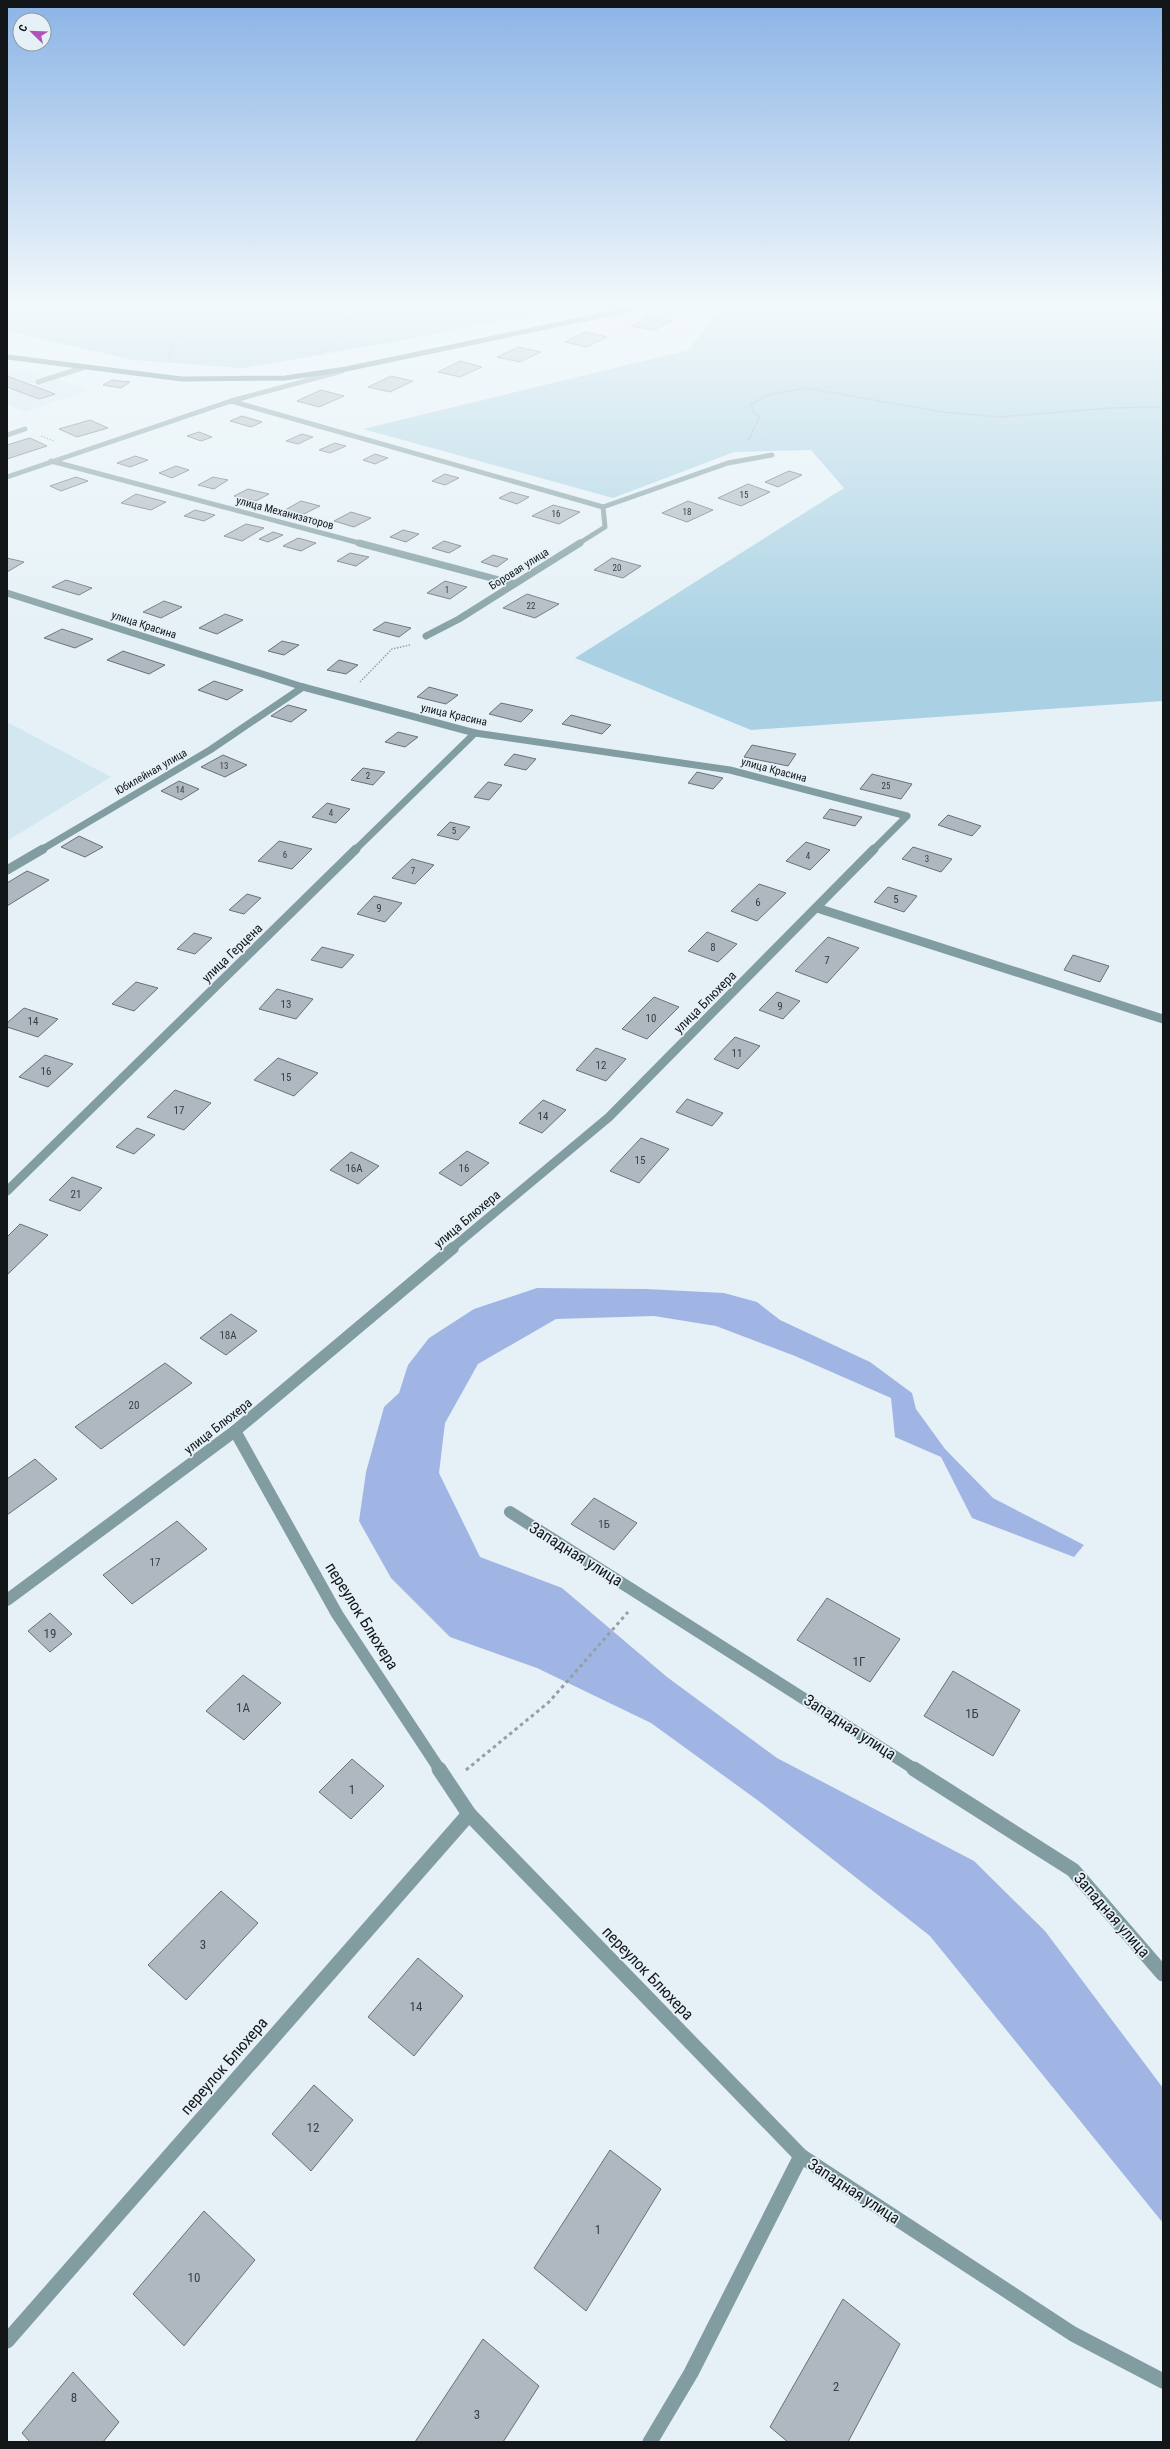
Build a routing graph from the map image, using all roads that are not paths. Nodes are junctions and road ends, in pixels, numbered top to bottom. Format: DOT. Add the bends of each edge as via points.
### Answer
graph roads {
  1 [pos="164,423"];
  2 [pos="309,423"];
  3 [pos="25,429"];
  4 [pos="7,435"];
  5 [pos="772,455"];
  6 [pos="51,461"];
  7 [pos="7,476"];
  8 [pos="603,507"];
  9 [pos="514,584"];
  10 [pos="7,593"];
  11 [pos="426,636"];
  12 [pos="303,688"];
  13 [pos="475,733"];
  14 [pos="906,816"];
  15 [pos="7,870"];
  16 [pos="817,908"];
  17 [pos="1163,1019"];
  18 [pos="7,1191"];
  19 [pos="235,1431"];
  20 [pos="510,1512"];
  21 [pos="7,1600"];
  22 [pos="469,1814"];
  23 [pos="1163,1974"];
  24 [pos="801,2156"];
  25 [pos="7,2341"];
  26 [pos="1163,2381"];
  27 [pos="650,2442"];
  1 -- 6 [label="street"];
  2 -- 8 [label="street"];
  3 -- 4 [label="street"];
  5 -- 8 [label="street" via="728,463"];
  6 -- 7 [label="street"];
  6 -- 9 [label="street, улица Механизаторов"];
  8 -- 9 [label="street, Боровая улица" via="605,527"];
  9 -- 11 [label="street, Боровая улица" via="459,619"];
  10 -- 12 [label="street, улица Красина"];
  12 -- 13 [label="street, улица Красина"];
  12 -- 15 [label="street, Юбилейная улица" via="210,750"];
  13 -- 14 [label="street, улица Красина" via="730,770"];
  13 -- 18 [label="street, улица Герцена"];
  14 -- 16 [label="street, улица Блюхера"];
  16 -- 17 [label="street"];
  16 -- 19 [label="street, улица Блюхера" via="609,1117"];
  19 -- 21 [label="street, улица Блюхера"];
  19 -- 22 [label="street, переулок Блюхера" via="337,1614"];
  20 -- 23 [label="street, Западная улица" via="1073,1870"];
  22 -- 24 [label="street, переулок Блюхера"];
  22 -- 25 [label="street, переулок Блюхера"];
  24 -- 26 [label="street, Западная улица" via="1073,2334"];
  24 -- 27 [label="street, Западная улица" via="691,2373"];
}
